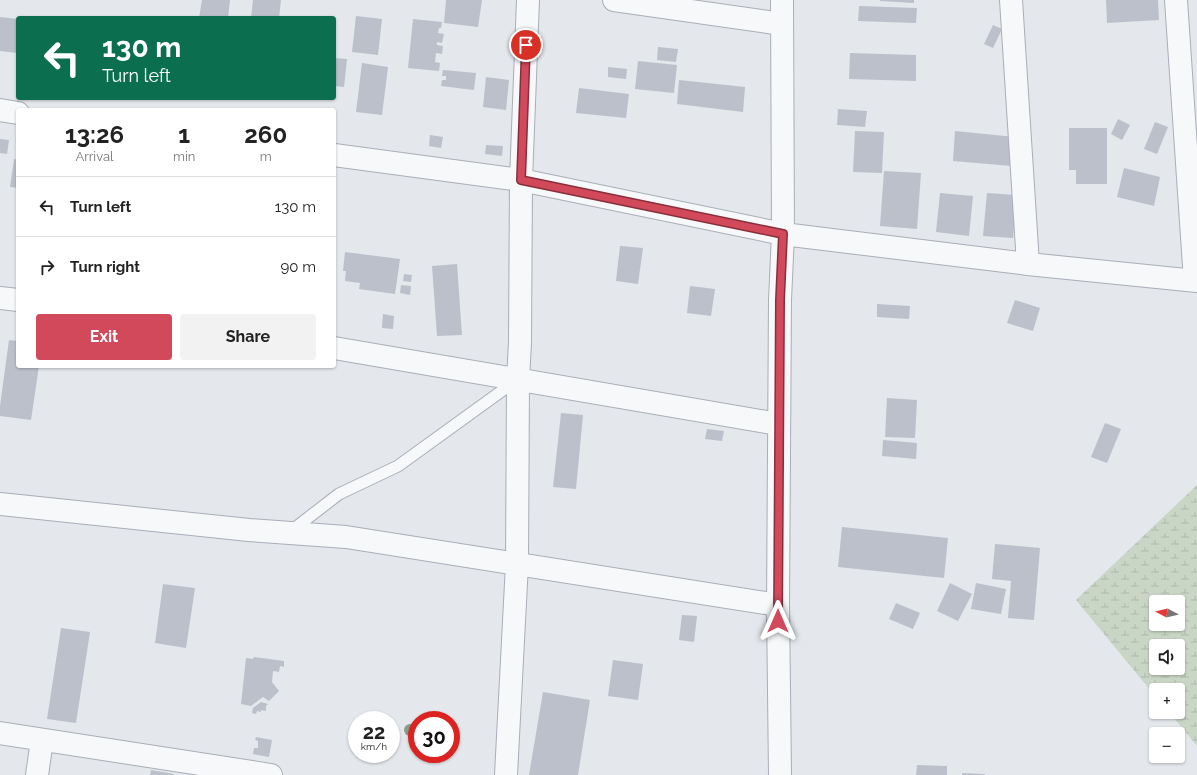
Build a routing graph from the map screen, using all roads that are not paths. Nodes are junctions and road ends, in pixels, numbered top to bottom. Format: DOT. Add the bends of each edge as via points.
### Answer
graph roads {
  1 [pos="528,0"];
  2 [pos="614,0"];
  3 [pos="782,0"];
  4 [pos="1011,0"];
  5 [pos="1176,0"];
  6 [pos="782,24"];
  7 [pos="0,110"];
  8 [pos="16,113"];
  9 [pos="336,155"];
  10 [pos="521,180"];
  11 [pos="783,234"];
  12 [pos="1028,264"];
  13 [pos="1196,281"];
  14 [pos="0,298"];
  15 [pos="16,300"];
  16 [pos="336,348"];
  17 [pos="518,380"];
  18 [pos="778,424"];
  19 [pos="0,504"];
  20 [pos="289,532"];
  21 [pos="517,564"];
  22 [pos="778,605"];
  23 [pos="0,733"];
  24 [pos="42,740"];
  25 [pos="37,775"];
  26 [pos="271,775"];
  27 [pos="506,775"];
  28 [pos="780,775"];
  1 -- 10 [label="street"];
  2 -- 6 [label="street"];
  3 -- 6 [label="street"];
  4 -- 12 [label="street"];
  5 -- 13 [label="street"];
  6 -- 11 [label="street"];
  7 -- 8 [label="street"];
  9 -- 10 [label="street"];
  10 -- 11 [label="street"];
  10 -- 17 [label="street"];
  11 -- 12 [label="street"];
  11 -- 18 [label="street"];
  12 -- 13 [label="street"];
  14 -- 15 [label="street"];
  16 -- 17 [label="street"];
  17 -- 18 [label="street"];
  17 -- 20 [label="lane" via="398,466 339,494"];
  17 -- 21 [label="street"];
  18 -- 22 [label="street"];
  19 -- 20 [label="street"];
  20 -- 21 [label="street" via="346,537"];
  21 -- 22 [label="street"];
  21 -- 27 [label="street"];
  22 -- 28 [label="street"];
  23 -- 24 [label="street"];
  24 -- 25 [label="street"];
  24 -- 26 [label="street"];
}
